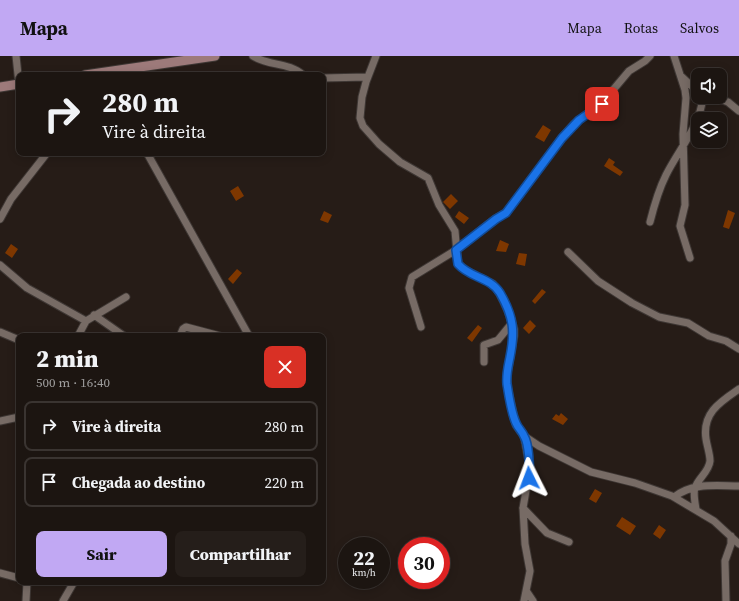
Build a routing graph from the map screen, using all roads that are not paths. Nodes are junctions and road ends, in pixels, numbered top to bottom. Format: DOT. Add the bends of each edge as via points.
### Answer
graph roads {
  1 [pos="16,56"];
  2 [pos="215,56"];
  3 [pos="253,56"];
  4 [pos="376,56"];
  5 [pos="650,56"];
  6 [pos="674,56"];
  7 [pos="190,58"];
  8 [pos="18,72"];
  9 [pos="115,72"];
  10 [pos="298,72"];
  11 [pos="681,75"];
  12 [pos="367,77"];
  13 [pos="326,78"];
  14 [pos="16,84"];
  15 [pos="691,85"];
  16 [pos="0,87"];
  17 [pos="727,102"];
  18 [pos="702,104"];
  19 [pos="739,111"];
  20 [pos="684,146"];
  21 [pos="45,156"];
  22 [pos="149,156"];
  23 [pos="0,219"];
  24 [pos="650,222"];
  25 [pos="456,250"];
  26 [pos="568,252"];
  27 [pos="690,258"];
  28 [pos="0,265"];
  29 [pos="126,297"];
  30 [pos="94,315"];
  31 [pos="86,321"];
  32 [pos="512,323"];
  33 [pos="421,327"];
  34 [pos="0,332"];
  35 [pos="80,333"];
  36 [pos="120,333"];
  37 [pos="181,333"];
  38 [pos="209,333"];
  39 [pos="247,333"];
  40 [pos="16,339"];
  41 [pos="739,349"];
  42 [pos="484,362"];
  43 [pos="739,389"];
  44 [pos="16,418"];
  45 [pos="0,421"];
  46 [pos="524,436"];
  47 [pos="739,486"];
  48 [pos="695,487"];
  49 [pos="674,497"];
  50 [pos="523,508"];
  51 [pos="696,509"];
  52 [pos="731,536"];
  53 [pos="569,542"];
  54 [pos="739,544"];
  55 [pos="0,573"];
  56 [pos="16,577"];
  57 [pos="27,585"];
  58 [pos="72,585"];
  59 [pos="526,592"];
  60 [pos="26,601"];
  61 [pos="63,601"];
  62 [pos="524,601"];
  63 [pos="533,601"];
  64 [pos="726,601"];
  1 -- 8 [label="street"];
  2 -- 7 [label="street"];
  3 -- 10 [label="street" via="266,63"];
  4 -- 12 [label="street"];
  5 -- 25 [label="street" via="629,71 605,100 571,128 506,213"];
  6 -- 11 [label="street"];
  7 -- 9 [label="street"];
  11 -- 15 [label="street"];
  11 -- 20 [label="street" via="686,98"];
  12 -- 13 [label="street"];
  12 -- 25 [label="street" via="361,104 360,118 363,126 400,162 428,178 439,205 455,231"];
  14 -- 16 [label="street"];
  17 -- 19 [label="street"];
  18 -- 20 [label="street"];
  20 -- 24 [label="street" via="666,176"];
  20 -- 27 [label="street" via="685,205 680,226"];
  21 -- 23 [label="street" via="11,199"];
  22 -- 39 [label="street"];
  25 -- 32 [label="street" via="460,267 496,288"];
  25 -- 33 [label="street" via="410,280 410,294"];
  26 -- 41 [label="street" via="598,281 632,303 659,317 693,325 709,336 726,341"];
  28 -- 31 [label="street" via="27,288"];
  29 -- 30 [label="street"];
  30 -- 31 [label="street"];
  30 -- 36 [label="street"];
  31 -- 35 [label="street"];
  32 -- 42 [label="street" via="498,340 484,345"];
  32 -- 46 [label="street" via="514,336 506,374 507,385 516,425"];
  34 -- 40 [label="street"];
  37 -- 38 [label="street" via="186,327"];
  43 -- 48 [label="street" via="718,403 708,416 705,425 710,460 708,468"];
  44 -- 45 [label="street"];
  46 -- 49 [label="street" via="590,472 635,483"];
  46 -- 50 [label="street" via="530,468"];
  47 -- 48 [label="street"];
  48 -- 49 [label="street" via="684,490"];
  48 -- 51 [label="street"];
  49 -- 51 [label="street"];
  50 -- 53 [label="street" via="544,530"];
  50 -- 59 [label="street" via="530,571"];
  51 -- 52 [label="street"];
  52 -- 54 [label="street"];
  52 -- 64 [label="street" via="725,561"];
  55 -- 56 [label="street"];
  57 -- 60 [label="street"];
  58 -- 61 [label="street"];
  59 -- 62 [label="street"];
  59 -- 63 [label="street"];
}
